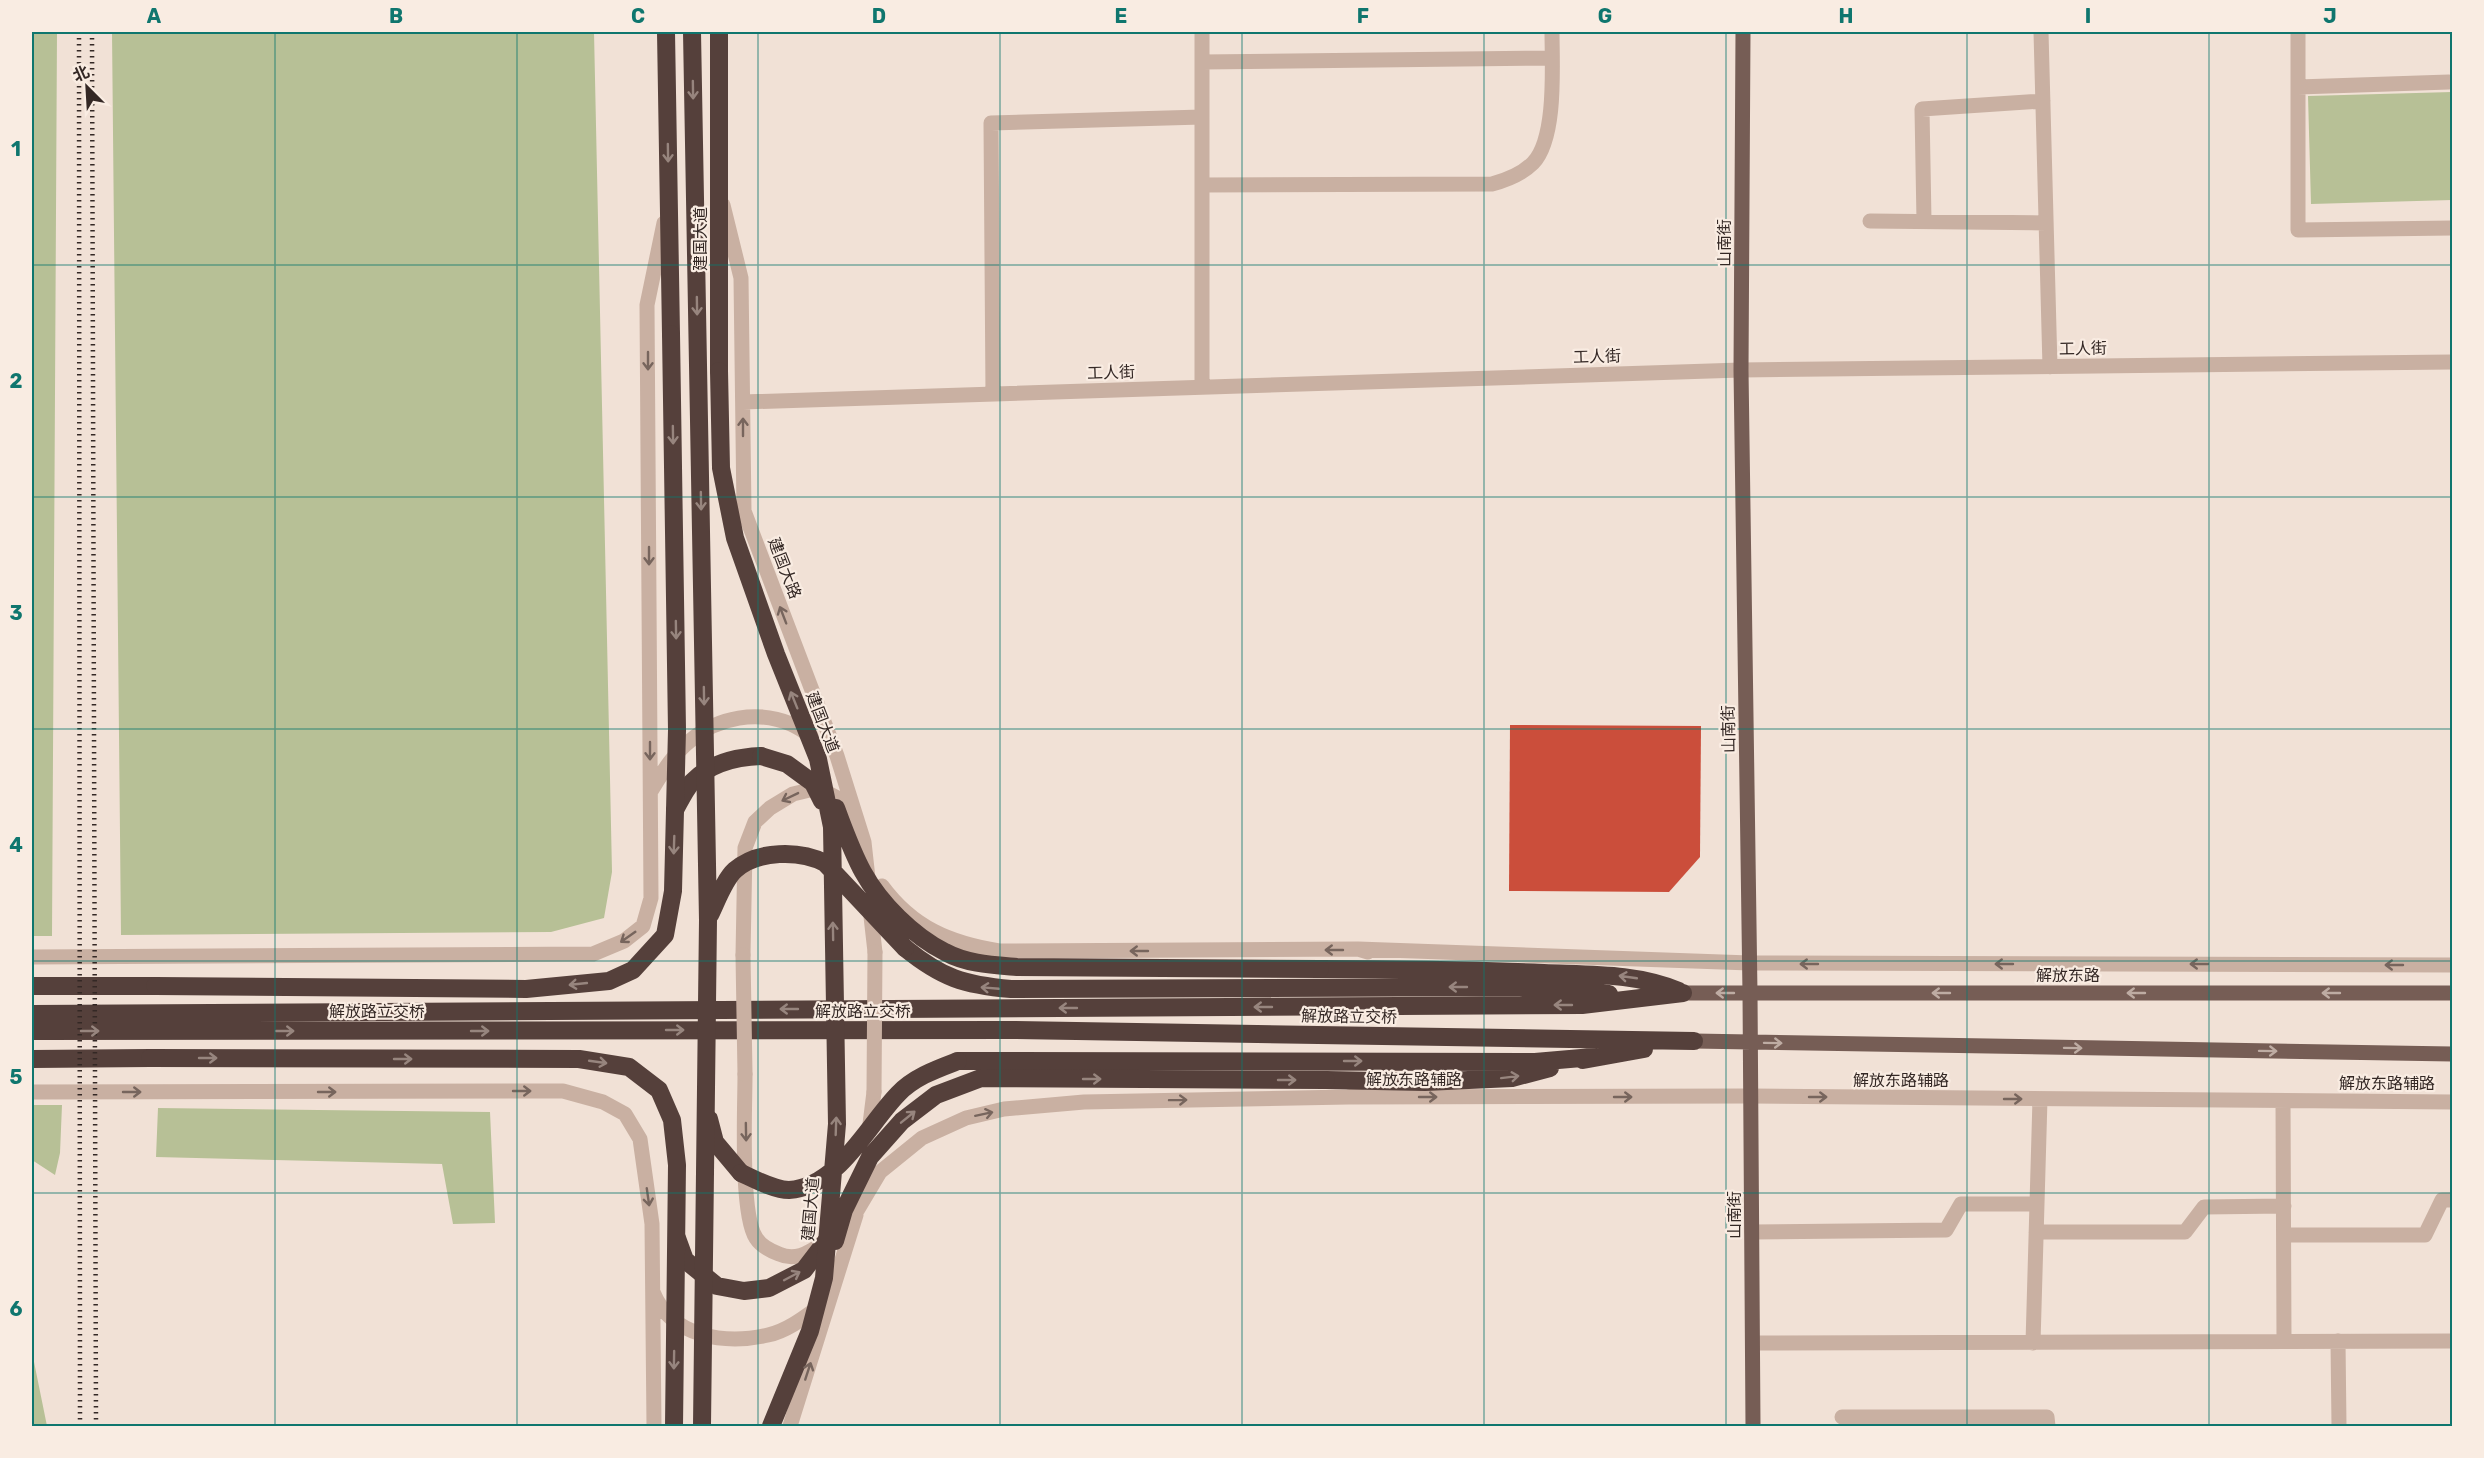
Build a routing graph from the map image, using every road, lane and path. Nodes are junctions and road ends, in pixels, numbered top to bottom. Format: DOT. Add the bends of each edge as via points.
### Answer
graph roads {
  1 [pos="666,32"];
  2 [pos="692,32"];
  3 [pos="719,32"];
  4 [pos="1202,32"];
  5 [pos="1552,32"];
  6 [pos="1743,32"];
  7 [pos="2041,32"];
  8 [pos="2298,32"];
  9 [pos="1552,58"];
  10 [pos="1202,62"];
  11 [pos="2449,82"];
  12 [pos="2298,87"];
  13 [pos="2043,101"];
  14 [pos="1202,117"];
  15 [pos="1202,185"];
  16 [pos="719,187"];
  17 [pos="669,200"];
  18 [pos="1870,221"];
  19 [pos="1924,221"];
  20 [pos="2046,223"];
  21 [pos="2452,228"];
  22 [pos="2452,362"];
  23 [pos="2050,367"];
  24 [pos="1740,370"];
  25 [pos="1202,387"];
  26 [pos="993,394"];
  27 [pos="743,402"];
  28 [pos="837,756"];
  29 [pos="818,759"];
  30 [pos="650,791"];
  31 [pos="675,810"];
  32 [pos="857,818"];
  33 [pos="830,819"];
  34 [pos="866,859"];
  35 [pos="708,920"];
  36 [pos="1358,950"];
  37 [pos="32,957"];
  38 [pos="1750,963"];
  39 [pos="2452,965"];
  40 [pos="1453,969"];
  41 [pos="32,986"];
  42 [pos="1683,993"];
  43 [pos="1750,993"];
  44 [pos="2452,993"];
  45 [pos="1644,996"];
  46 [pos="32,1014"];
  47 [pos="32,1031"];
  48 [pos="1694,1041"];
  49 [pos="1751,1043"];
  50 [pos="2452,1054"];
  51 [pos="1593,1057"];
  52 [pos="32,1059"];
  53 [pos="1425,1082"];
  54 [pos="32,1092"];
  55 [pos="1751,1096"];
  56 [pos="1348,1097"];
  57 [pos="2040,1099"];
  58 [pos="2283,1101"];
  59 [pos="2452,1102"];
  60 [pos="705,1103"];
  61 [pos="2452,1200"];
  62 [pos="2037,1204"];
  63 [pos="2284,1206"];
  64 [pos="858,1209"];
  65 [pos="1752,1232"];
  66 [pos="2036,1232"];
  67 [pos="2284,1235"];
  68 [pos="676,1236"];
  69 [pos="827,1240"];
  70 [pos="824,1278"];
  71 [pos="652,1289"];
  72 [pos="831,1298"];
  73 [pos="2284,1341"];
  74 [pos="2338,1341"];
  75 [pos="2452,1341"];
  76 [pos="2033,1342"];
  77 [pos="1753,1343"];
  78 [pos="1842,1417"];
  79 [pos="654,1426"];
  80 [pos="674,1426"];
  81 [pos="702,1426"];
  82 [pos="771,1426"];
  83 [pos="790,1426"];
  84 [pos="1753,1426"];
  85 [pos="2048,1426"];
  86 [pos="2339,1426"];
  1 -- 17 [label="highway, one-way"];
  2 -- 35 [label="highway, 建国大道, one-way, bridge"];
  3 -- 16 [label="highway, 建国大道"];
  4 -- 10 [label="street"];
  5 -- 9 [label="street"];
  6 -- 24 [label="main road, 山南街"];
  7 -- 13 [label="street"];
  8 -- 12 [label="street"];
  9 -- 10 [label="street"];
  9 -- 15 [label="street" via="1548,128 1543,147 1534,162 1509,180 1492,184"];
  10 -- 14 [label="street"];
  11 -- 12 [label="street"];
  12 -- 21 [label="street" via="2298,230"];
  13 -- 19 [label="street" via="1922,109"];
  13 -- 20 [label="street"];
  14 -- 15 [label="street"];
  14 -- 26 [label="street" via="991,123"];
  15 -- 25 [label="street"];
  16 -- 27 [label="street, 建国大路" via="741,278"];
  29 -- 16 [label="highway, 建国大道, one-way, bridge" via="735,538 721,468"];
  17 -- 30 [label="street, one-way" via="648,305"];
  17 -- 31 [label="highway, one-way, bridge"];
  18 -- 19 [label="street"];
  19 -- 20 [label="street"];
  20 -- 23 [label="street"];
  22 -- 23 [label="street, 工人街"];
  23 -- 24 [label="street, 工人街"];
  24 -- 25 [label="street, 工人街"];
  24 -- 38 [label="main road, 山南街"];
  25 -- 26 [label="street, 工人街"];
  26 -- 27 [label="street, 工人街"];
  28 -- 27 [label="street, 建国大路, one-way" via="744,511"];
  28 -- 30 [label="street" via="791,724 749,717 725,720 691,739"];
  28 -- 32 [label="street, 建国大路"];
  29 -- 33 [label="highway, 建国大道, bridge"];
  29 -- 40 [label="highway, bridge" via="863,873 890,909 945,953 980,964 1017,967"];
  30 -- 37 [label="street, one-way" via="651,898 643,926 624,941 593,954"];
  31 -- 33 [label="highway, bridge" via="693,782 721,763 761,756 787,764 813,783"];
  31 -- 41 [label="highway, one-way, bridge" via="673,891 665,935 633,970 609,981 526,989"];
  32 -- 34 [label="street, 建国大路"];
  32 -- 64 [label="street, one-way, bridge" via="843,801 818,788 794,794 755,822 745,848 743,955 747,1198 756,1238 781,1256 796,1258 836,1232"];
  69 -- 33 [label="highway, 建国大道, one-way, bridge" via="837,1124"];
  36 -- 34 [label="street, one-way" via="1023,952 974,946 935,933 912,917 889,895"];
  34 -- 64 [label="street, 建国大路, bridge" via="874,952 874,1092"];
  45 -- 35 [label="highway, one-way, bridge" via="1517,987 975,986 920,961 825,863 795,854 755,860 735,870"];
  35 -- 60 [label="highway, 建国大道, bridge"];
  36 -- 38 [label="street"];
  36 -- 40 [label="street"];
  39 -- 38 [label="street, one-way"];
  38 -- 43 [label="main road, 山南街"];
  42 -- 40 [label="highway, one-way" via="1627,976"];
  43 -- 42 [label="main road, 解放东路, one-way"];
  42 -- 45 [label="highway, 解放路立交桥"];
  44 -- 43 [label="main road, 解放东路, one-way"];
  43 -- 49 [label="main road, 山南街"];
  45 -- 46 [label="highway, 解放路立交桥, one-way" via="1570,1005"];
  47 -- 48 [label="highway, 解放路立交桥, one-way" via="1012,1030"];
  48 -- 49 [label="main road"];
  48 -- 51 [label="highway"];
  49 -- 50 [label="main road, one-way"];
  49 -- 55 [label="main road, 山南街"];
  53 -- 51 [label="highway, one-way" via="1512,1078"];
  60 -- 51 [label="highway, one-way, bridge" via="714,1142 741,1173 788,1190 817,1182 839,1166 899,1093 923,1075 958,1061 1512,1061"];
  52 -- 68 [label="highway, one-way, bridge" via="579,1059 629,1066 659,1090 672,1120 677,1165"];
  53 -- 56 [label="street"];
  70 -- 53 [label="highway, one-way, bridge" via="844,1210 870,1157 902,1121 936,1095 981,1078"];
  54 -- 71 [label="street, one-way" via="563,1091 603,1102 625,1114 640,1139 652,1224"];
  56 -- 55 [label="street, 解放东路辅路, one-way"];
  55 -- 57 [label="street, 解放东路辅路, one-way"];
  55 -- 65 [label="main road, 山南街"];
  64 -- 56 [label="street, one-way" via="880,1172 922,1138 966,1118 1005,1109 1084,1102"];
  57 -- 58 [label="street, 解放东路辅路"];
  57 -- 62 [label="street"];
  58 -- 59 [label="street, 解放东路辅路"];
  58 -- 63 [label="street"];
  60 -- 81 [label="highway, 建国大道, bridge"];
  61 -- 67 [label="street" via="2442,1200 2426,1235"];
  62 -- 65 [label="street" via="1961,1204 1946,1230"];
  62 -- 66 [label="street"];
  63 -- 66 [label="street" via="2204,1207 2185,1232"];
  63 -- 67 [label="street"];
  64 -- 72 [label="street"];
  65 -- 77 [label="main road, 山南街"];
  66 -- 76 [label="street"];
  67 -- 73 [label="street"];
  68 -- 69 [label="highway, one-way, bridge" via="685,1260 717,1286 744,1291 769,1288 804,1270"];
  68 -- 80 [label="highway, one-way, bridge"];
  69 -- 70 [label="highway, 建国大道, bridge"];
  70 -- 82 [label="highway, 建国大道, bridge" via="810,1331"];
  71 -- 72 [label="street" via="658,1305 679,1326 733,1340 769,1335 794,1324"];
  71 -- 79 [label="street"];
  83 -- 72 [label="street, one-way"];
  73 -- 74 [label="street"];
  73 -- 76 [label="street"];
  74 -- 75 [label="street"];
  74 -- 86 [label="street"];
  76 -- 77 [label="street"];
  77 -- 84 [label="main road, 山南街"];
  78 -- 85 [label="street" via="2047,1417"];
}
